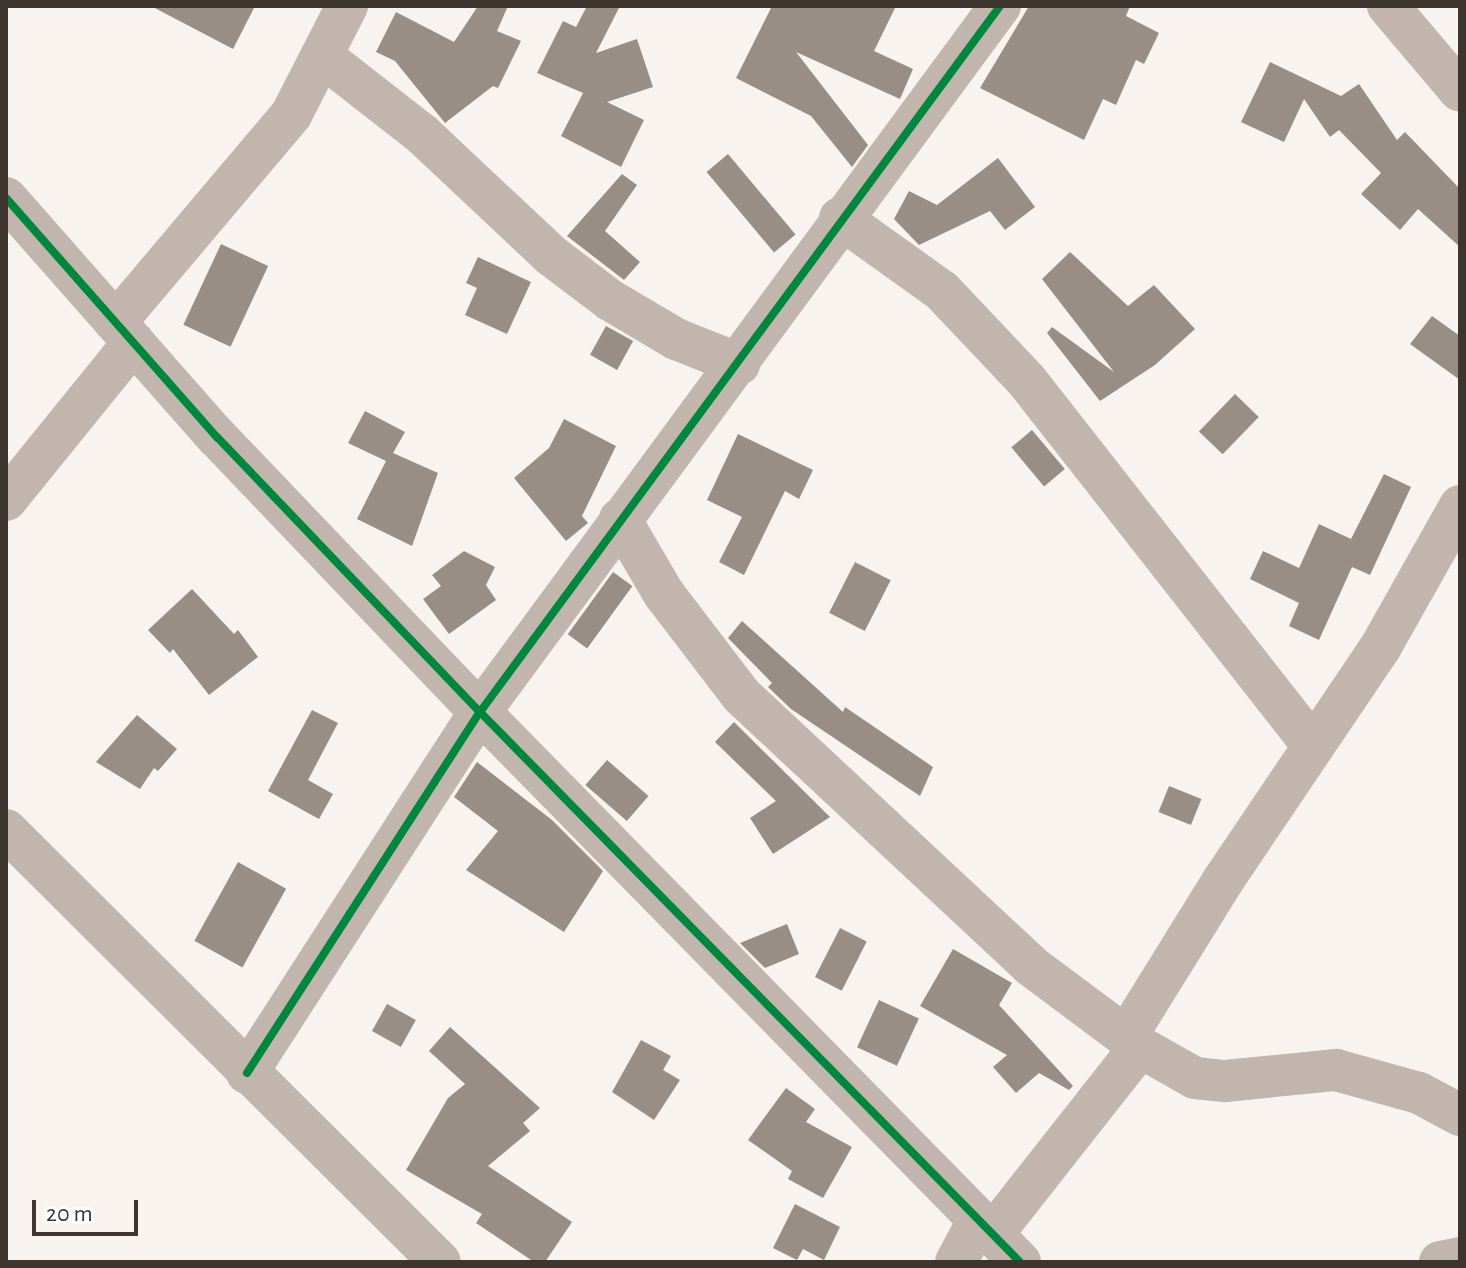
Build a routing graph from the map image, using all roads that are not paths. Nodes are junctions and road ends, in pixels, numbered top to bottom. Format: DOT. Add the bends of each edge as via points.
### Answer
graph roads {
  1 [pos="347,6"];
  2 [pos="1000,6"];
  3 [pos="1388,6"];
  4 [pos="322,56"];
  5 [pos="1460,91"];
  6 [pos="6,198"];
  7 [pos="840,218"];
  8 [pos="125,332"];
  9 [pos="739,364"];
  10 [pos="6,500"];
  11 [pos="1460,506"];
  12 [pos="620,519"];
  13 [pos="480,712"];
  14 [pos="1313,746"];
  15 [pos="6,830"];
  16 [pos="1133,1042"];
  17 [pos="247,1073"];
  18 [pos="1460,1115"];
  19 [pos="997,1239"];
  20 [pos="1460,1258"];
  21 [pos="440,1262"];
  22 [pos="956,1262"];
  23 [pos="1440,1262"];
  1 -- 4 [label="street"];
  2 -- 7 [label="street"];
  3 -- 5 [label="street"];
  4 -- 8 [label="street" via="291,115"];
  4 -- 9 [label="street" via="423,135 552,256 610,300 676,339"];
  6 -- 8 [label="street"];
  7 -- 9 [label="street"];
  7 -- 14 [label="street" via="942,291 1027,381"];
  8 -- 10 [label="street"];
  8 -- 13 [label="street"];
  9 -- 12 [label="street"];
  11 -- 14 [label="street" via="1380,648"];
  12 -- 13 [label="street"];
  12 -- 16 [label="street" via="664,594 742,696 1030,965"];
  13 -- 17 [label="street"];
  13 -- 19 [label="street"];
  14 -- 16 [label="street"];
  15 -- 17 [label="street"];
  16 -- 18 [label="street" via="1195,1078 1225,1081 1336,1070 1419,1093"];
  16 -- 19 [label="street"];
  17 -- 21 [label="street"];
  19 -- 22 [label="street"];
  20 -- 23 [label="street"];
}
